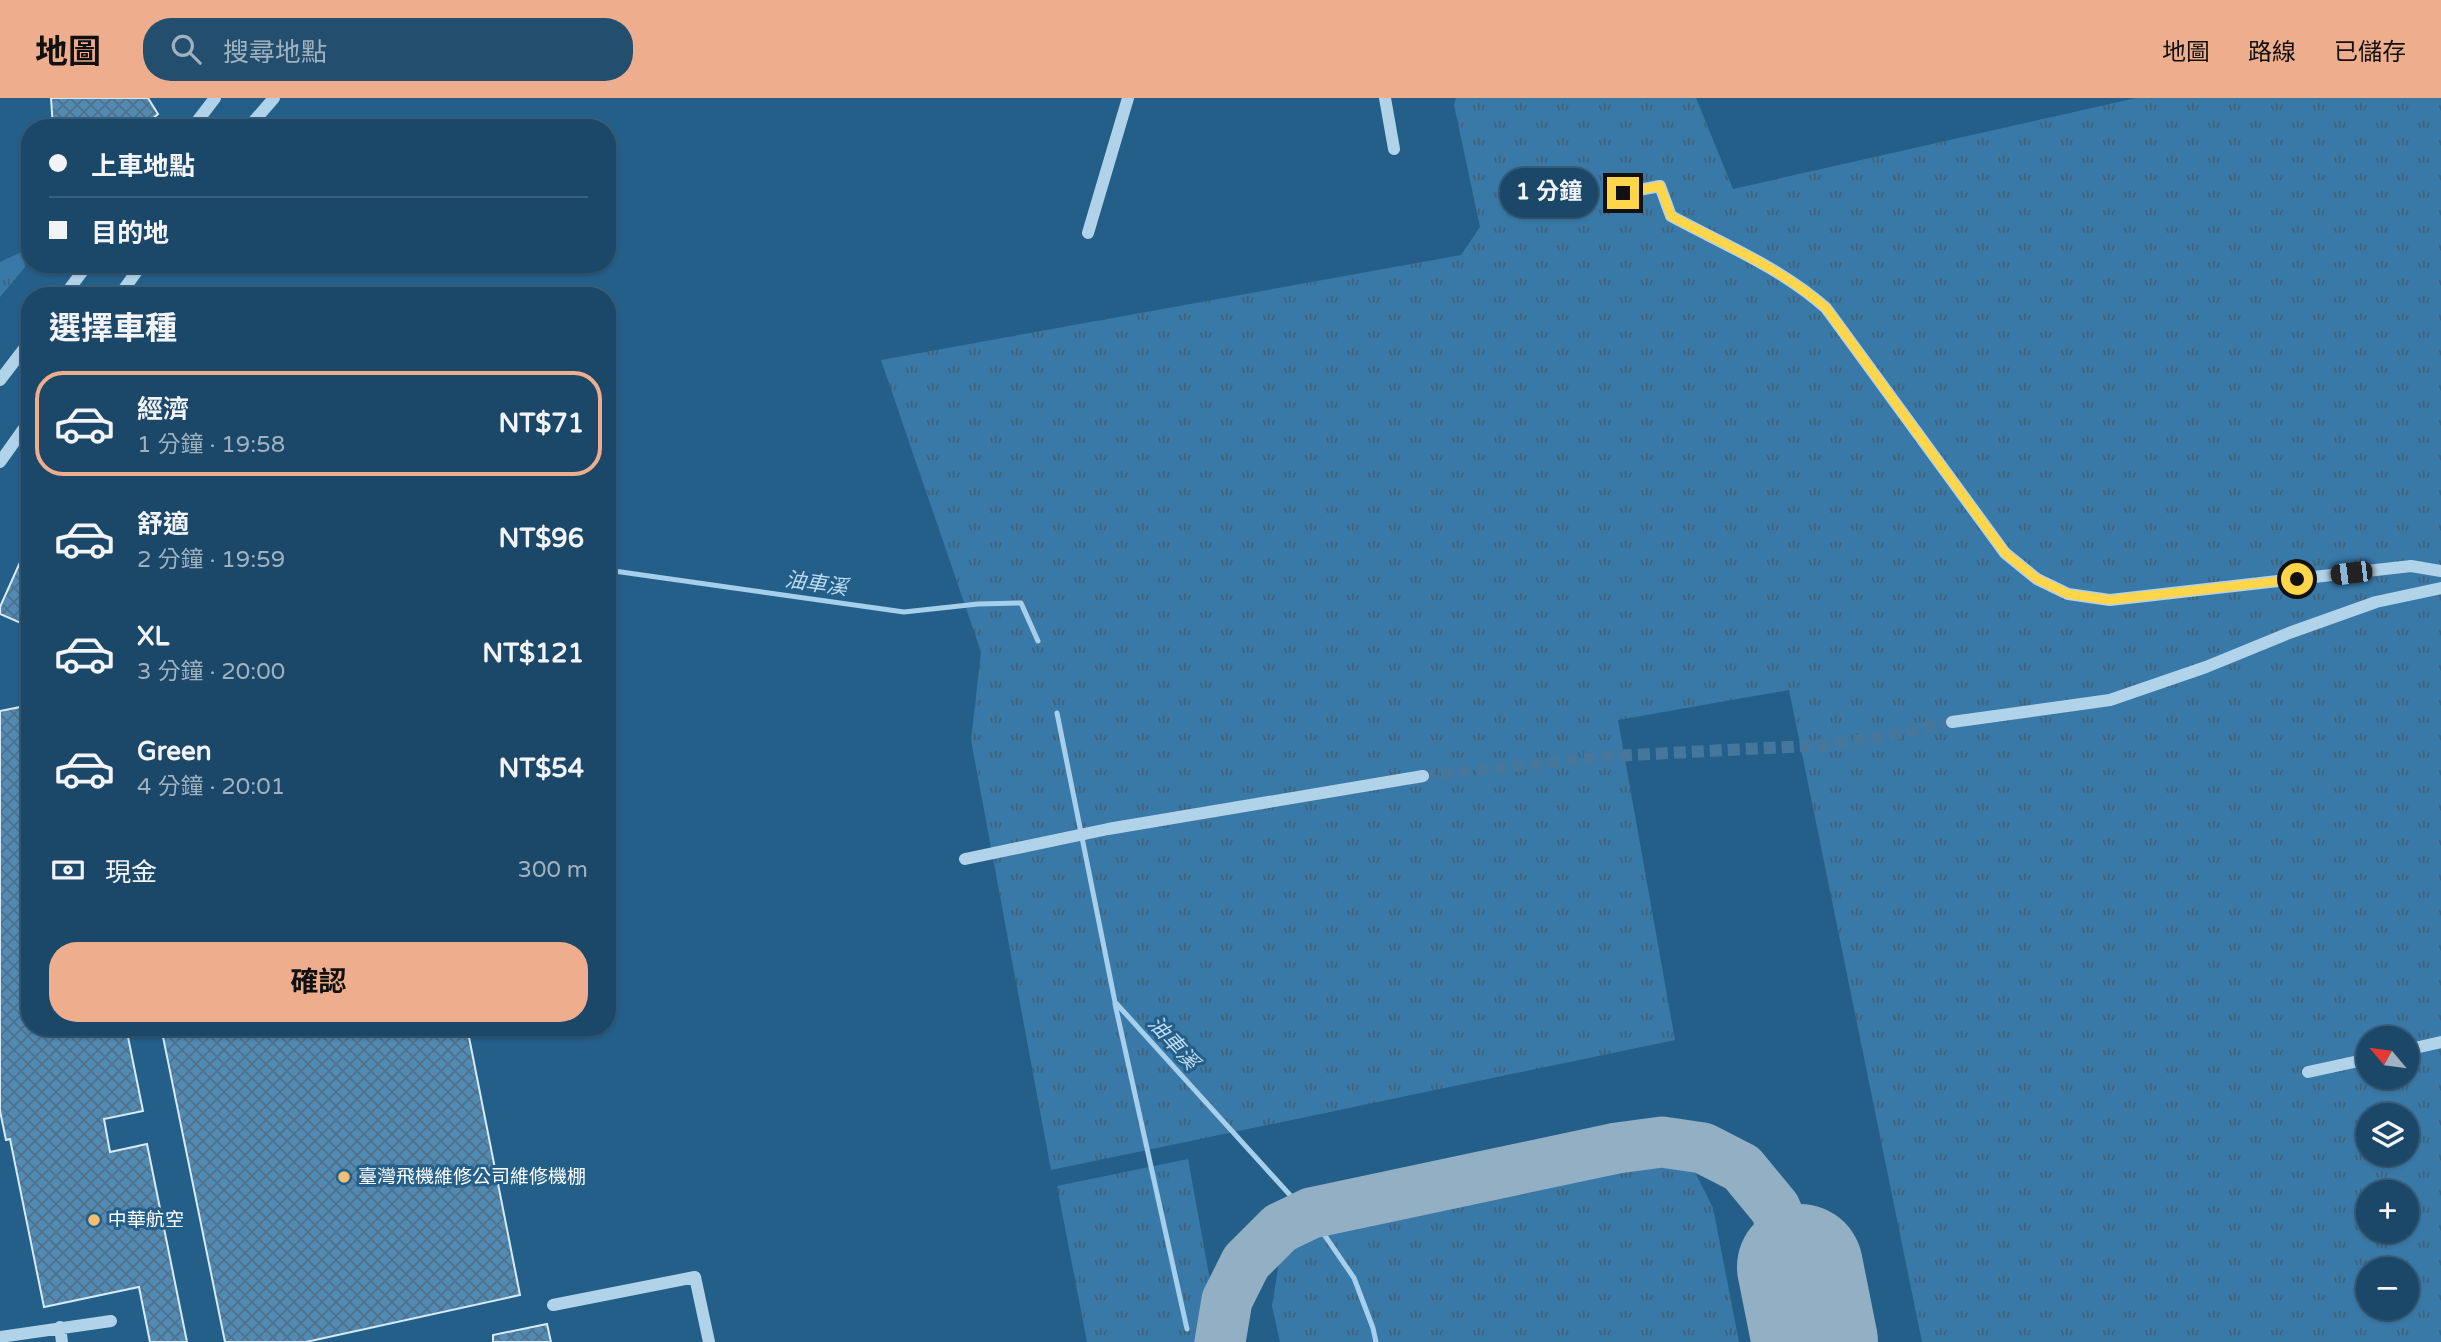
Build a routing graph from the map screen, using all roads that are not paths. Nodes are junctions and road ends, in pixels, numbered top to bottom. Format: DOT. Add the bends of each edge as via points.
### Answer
graph roads {
  1 [pos="215,98"];
  2 [pos="274,98"];
  3 [pos="1128,98"];
  4 [pos="1385,98"];
  5 [pos="199,119"];
  6 [pos="256,119"];
  7 [pos="1394,149"];
  8 [pos="1623,193"];
  9 [pos="1088,233"];
  10 [pos="21,353"];
  11 [pos="0,380"];
  12 [pos="21,433"];
  13 [pos="0,462"];
  14 [pos="2441,571"];
  15 [pos="2441,588"];
  16 [pos="1952,722"];
  17 [pos="1423,776"];
  18 [pos="965,859"];
  19 [pos="2441,1042"];
  20 [pos="2419,1047"];
  21 [pos="2356,1062"];
  22 [pos="2308,1072"];
  23 [pos="553,1305"];
  24 [pos="111,1321"];
  25 [pos="60,1328"];
  26 [pos="0,1337"];
  27 [pos="62,1342"];
  28 [pos="709,1342"];
  1 -- 5 [label="street"];
  2 -- 6 [label="street"];
  3 -- 9 [label="street"];
  4 -- 7 [label="street"];
  8 -- 14 [label="street" via="1660,186 1671,216 1783,276 1826,308 2005,553 2037,579 2068,594 2109,600 2411,566"];
  10 -- 11 [label="street"];
  12 -- 13 [label="street"];
  15 -- 16 [label="street" via="2376,601 2109,700"];
  17 -- 18 [label="street" via="1108,829"];
  19 -- 20 [label="street"];
  21 -- 22 [label="street"];
  23 -- 28 [label="street" via="695,1277"];
  24 -- 25 [label="street"];
  25 -- 26 [label="street"];
  25 -- 27 [label="street"];
}
